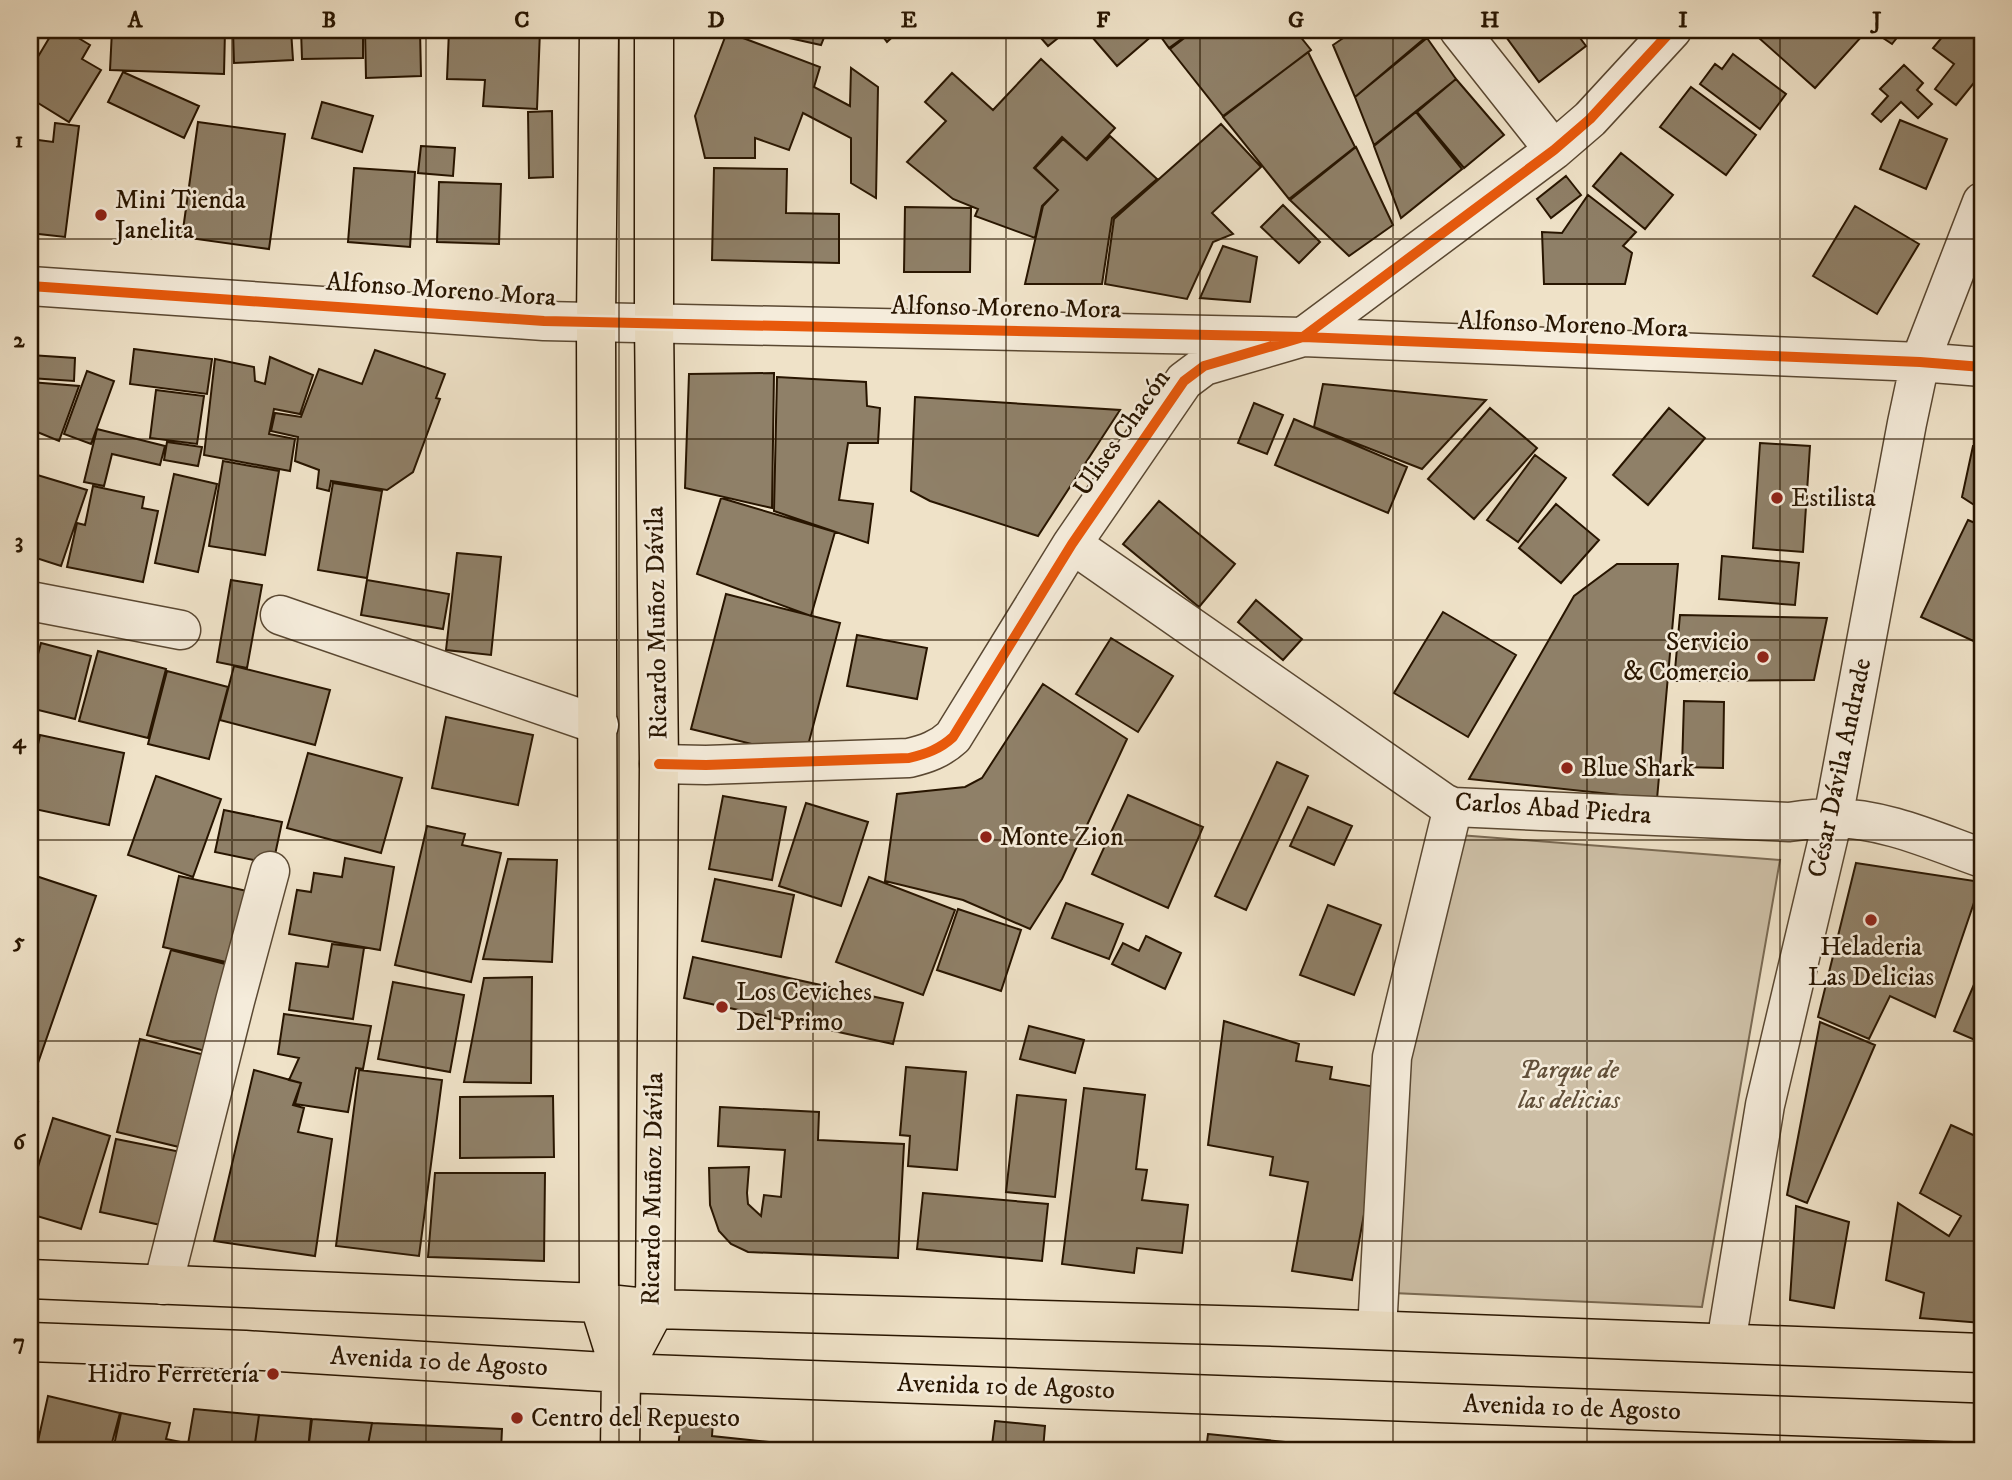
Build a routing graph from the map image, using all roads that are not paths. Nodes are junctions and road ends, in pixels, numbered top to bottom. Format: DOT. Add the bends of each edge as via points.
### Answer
graph roads {
  1 [pos="599,30"];
  2 [pos="654,30"];
  3 [pos="1460,30"];
  4 [pos="1672,30"];
  5 [pos="1554,150"];
  6 [pos="1982,202"];
  7 [pos="30,286"];
  8 [pos="596,322"];
  9 [pos="654,323"];
  10 [pos="1303,337"];
  11 [pos="1920,362"];
  12 [pos="1982,367"];
  13 [pos="1072,544"];
  14 [pos="30,601"];
  15 [pos="280,615"];
  16 [pos="181,630"];
  17 [pos="599,725"];
  18 [pos="659,764"];
  19 [pos="1453,807"];
  20 [pos="1833,818"];
  21 [pos="1982,858"];
  22 [pos="270,871"];
  23 [pos="30,1279"];
  24 [pos="163,1285"];
  25 [pos="599,1303"];
  26 [pos="655,1309"];
  27 [pos="1377,1330"];
  28 [pos="30,1342"];
  29 [pos="1726,1343"];
  30 [pos="1982,1353"];
  31 [pos="621,1373"];
  32 [pos="1982,1423"];
  33 [pos="620,1450"];
  1 -- 8 [label="main road, Ricardo Muñoz Dávila"];
  2 -- 9 [label="main road, Ricardo Muñoz Dávila"];
  3 -- 5 [label="street"];
  4 -- 5 [label="street, Ulises Chacón" via="1590,119"];
  5 -- 10 [label="street, Ulises Chacón"];
  6 -- 11 [label="street, César Dávila Andrade"];
  7 -- 8 [label="street, Alfonso Moreno Mora"];
  8 -- 9 [label="street, Alfonso Moreno Mora"];
  8 -- 17 [label="main road, Ricardo Muñoz Dávila"];
  9 -- 10 [label="street, Alfonso Moreno Mora"];
  9 -- 18 [label="main road, Ricardo Muñoz Dávila"];
  10 -- 11 [label="street, Alfonso Moreno Mora"];
  10 -- 13 [label="street, Ulises Chacón" via="1204,366 1192,374"];
  11 -- 12 [label="street, Alfonso Moreno Mora"];
  11 -- 20 [label="street, César Dávila Andrade"];
  13 -- 18 [label="street, Ulises Chacón" via="944,746 909,758"];
  13 -- 19 [label="street, Carlos Abad Piedra"];
  14 -- 16 [label="street"];
  15 -- 17 [label="street"];
  17 -- 25 [label="main road, Ricardo Muñoz Dávila"];
  18 -- 26 [label="main road, Ricardo Muñoz Dávila"];
  19 -- 20 [label="street, Carlos Abad Piedra" via="1789,822"];
  19 -- 27 [label="street" via="1392,1058"];
  20 -- 21 [label="street, Carlos Abad Piedra" via="1910,832"];
  20 -- 29 [label="street, César Dávila Andrade" via="1765,1105"];
  22 -- 24 [label="street"];
  23 -- 24 [label="main road"];
  24 -- 25 [label="main road"];
  25 -- 26 [label="main road"];
  25 -- 31 [label="main road, Ricardo Muñoz Dávila"];
  26 -- 27 [label="main road"];
  26 -- 31 [label="main road, Ricardo Muñoz Dávila"];
  27 -- 29 [label="main road"];
  28 -- 31 [label="main road, Avenida 10 de Agosto"];
  29 -- 30 [label="main road"];
  31 -- 32 [label="main road, Avenida 10 de Agosto"];
  31 -- 33 [label="main road"];
}
